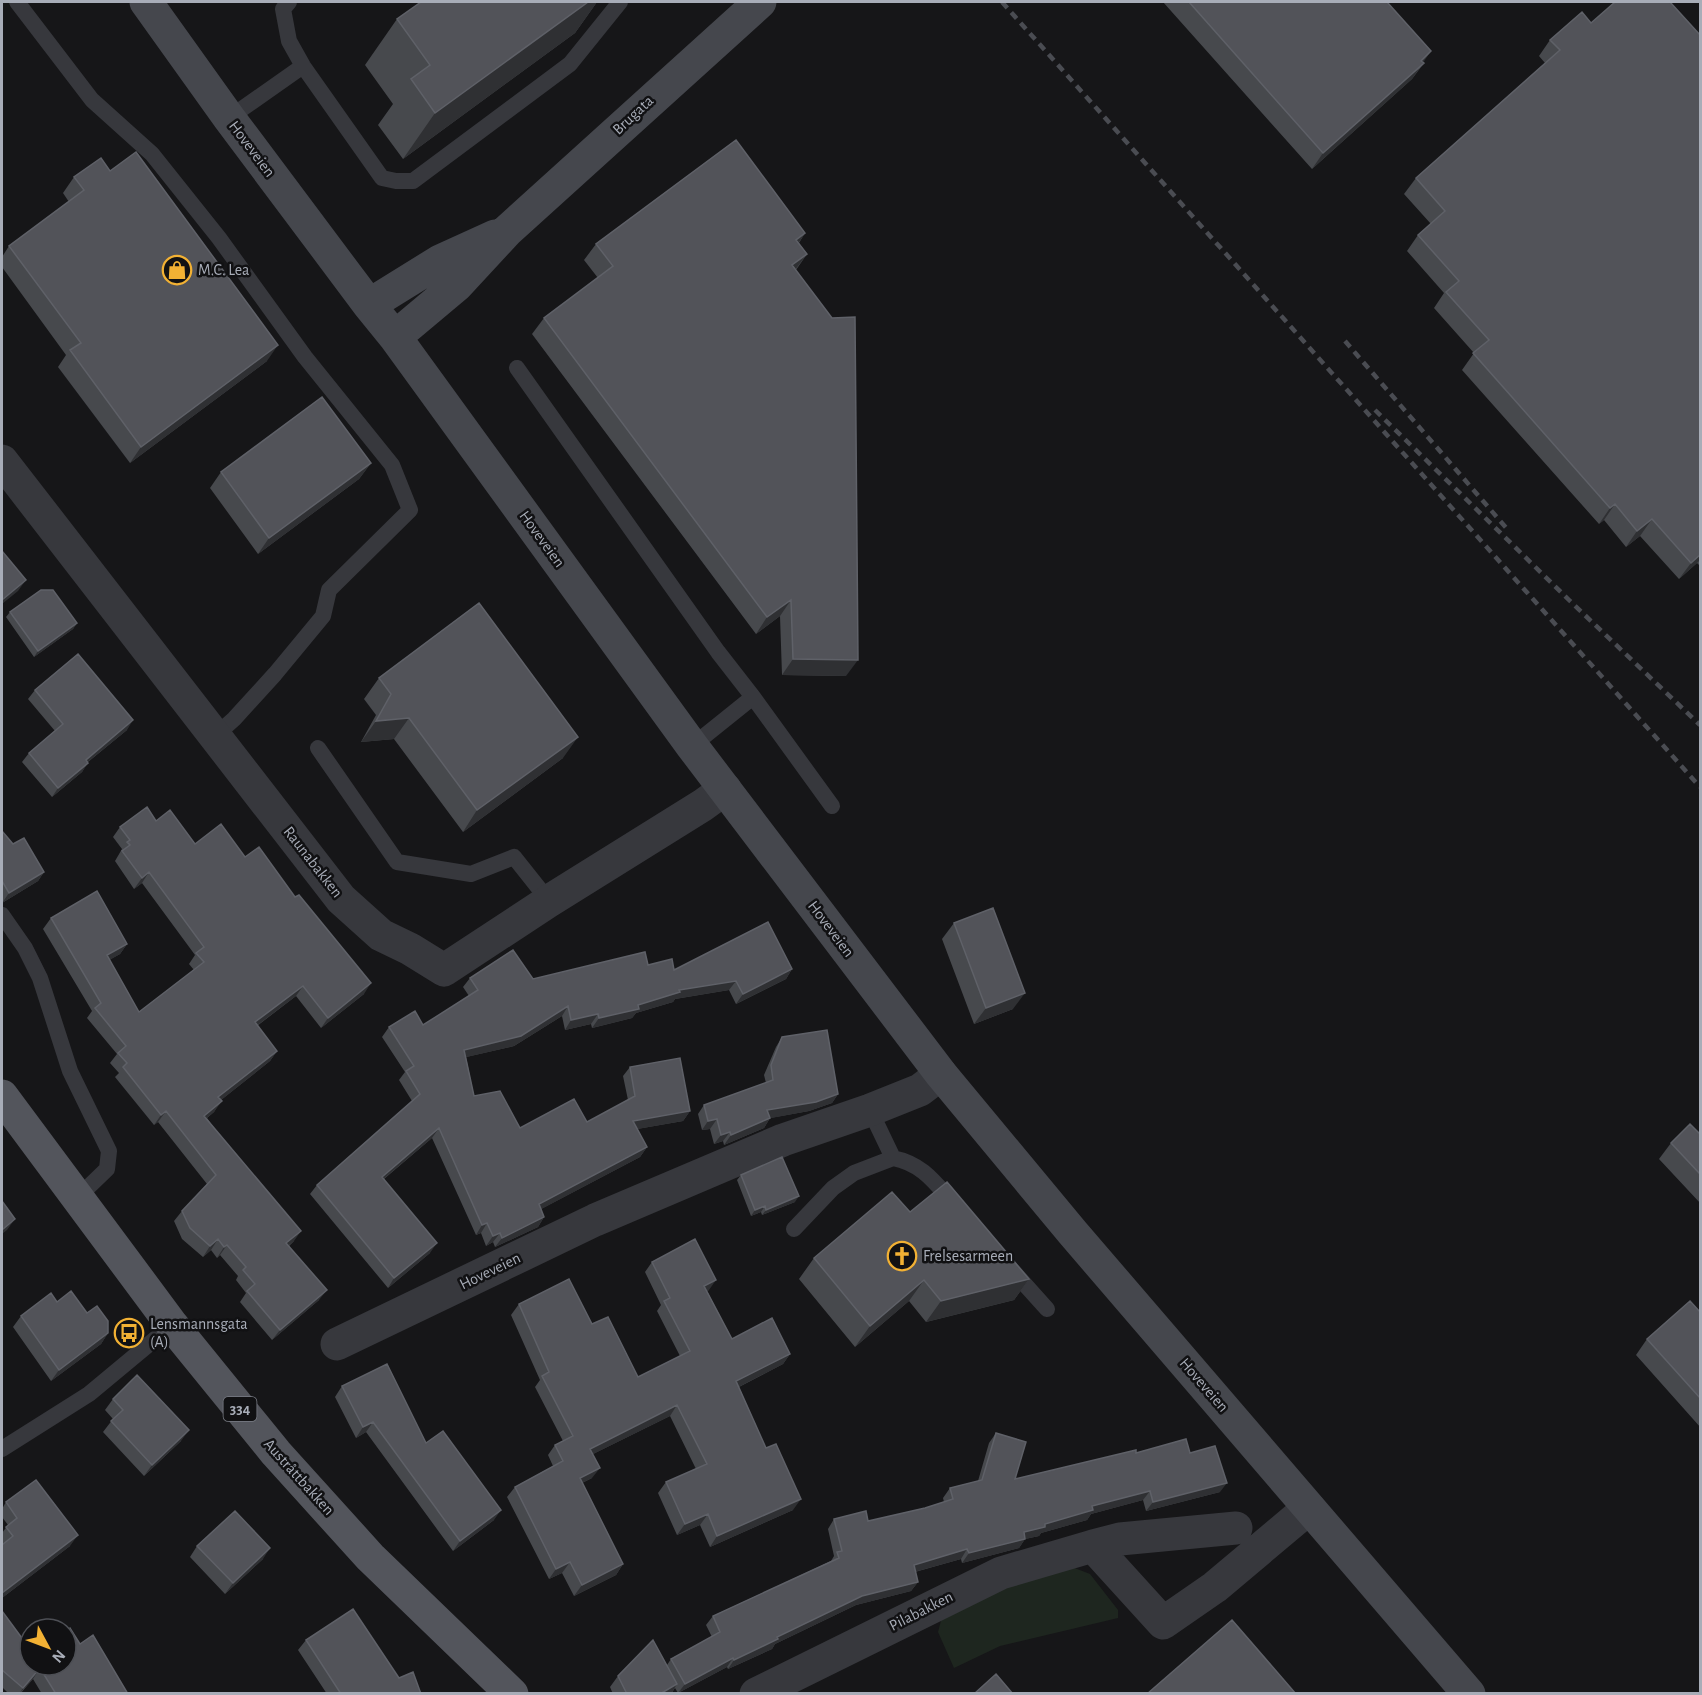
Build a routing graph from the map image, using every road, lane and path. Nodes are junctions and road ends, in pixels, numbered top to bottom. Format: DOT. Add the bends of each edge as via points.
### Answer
graph roads {
  1 [pos="17,2"];
  2 [pos="146,2"];
  3 [pos="289,2"];
  4 [pos="620,2"];
  5 [pos="760,2"];
  6 [pos="303,66"];
  7 [pos="229,118"];
  8 [pos="507,231"];
  9 [pos="369,305"];
  10 [pos="395,337"];
  11 [pos="517,368"];
  12 [pos="2,461"];
  13 [pos="753,697"];
  14 [pos="215,736"];
  15 [pos="692,746"];
  16 [pos="318,748"];
  17 [pos="725,789"];
  18 [pos="832,806"];
  19 [pos="549,901"];
  20 [pos="2,915"];
  21 [pos="940,1074"];
  22 [pos="2,1096"];
  23 [pos="870,1110"];
  24 [pos="893,1158"];
  25 [pos="77,1198"];
  26 [pos="964,1216"];
  27 [pos="794,1229"];
  28 [pos="1002,1259"];
  29 [pos="1047,1310"];
  30 [pos="172,1325"];
  31 [pos="337,1344"];
  32 [pos="2,1449"];
  33 [pos="1309,1508"];
  34 [pos="1236,1528"];
  35 [pos="1093,1546"];
  36 [pos="512,1694"];
  37 [pos="756,1694"];
  38 [pos="1469,1694"];
  1 -- 14 [label="lane" via="92,100 152,154 219,238 304,357 392,465 410,510 329,590 323,616 275,674"];
  2 -- 7 [label="main road, Hoveveien"];
  3 -- 6 [label="lane" via="283,9 289,41"];
  4 -- 6 [label="lane" via="570,64 413,181 382,178"];
  5 -- 8 [label="main road, Brugata"];
  6 -- 7 [label="lane"];
  7 -- 9 [label="main road, Hoveveien"];
  8 -- 9 [label="main road, Brugata" via="440,261"];
  8 -- 10 [label="main road, Brugata" via="457,285"];
  9 -- 10 [label="main road, Hoveveien"];
  10 -- 15 [label="main road, Hoveveien"];
  11 -- 13 [label="lane"];
  12 -- 14 [label="street, Raunabakken"];
  13 -- 15 [label="lane"];
  13 -- 18 [label="lane"];
  14 -- 19 [label="street, Raunabakken" via="341,899 381,935 444,970"];
  15 -- 17 [label="main road, Hoveveien"];
  16 -- 19 [label="lane" via="397,862 471,874 514,856"];
  17 -- 19 [label="street, Raunabakken"];
  17 -- 21 [label="main road, Hoveveien"];
  20 -- 25 [label="lane" via="25,948 39,978 70,1071 109,1151 107,1169"];
  21 -- 23 [label="street, Hoveveien" via="920,1090"];
  21 -- 33 [label="main road, Hoveveien"];
  22 -- 25 [label="main road, Austråttbakken / 334"];
  23 -- 24 [label="lane"];
  23 -- 31 [label="street, Hoveveien" via="783,1140 608,1215"];
  24 -- 26 [label="lane" via="909,1162 929,1176"];
  24 -- 27 [label="lane" via="854,1173 832,1188"];
  25 -- 30 [label="main road, Austråttbakken / 334"];
  28 -- 29 [label="lane"];
  30 -- 32 [label="lane" via="89,1394"];
  30 -- 36 [label="main road, Austråttbakken / 334" via="276,1453 370,1557"];
  33 -- 35 [label="street" via="1215,1587 1163,1623"];
  33 -- 38 [label="main road, Hoveveien"];
  34 -- 35 [label="street, Pilabakken" via="1120,1539"];
  35 -- 37 [label="street, Pilabakken" via="1001,1573"];
}
